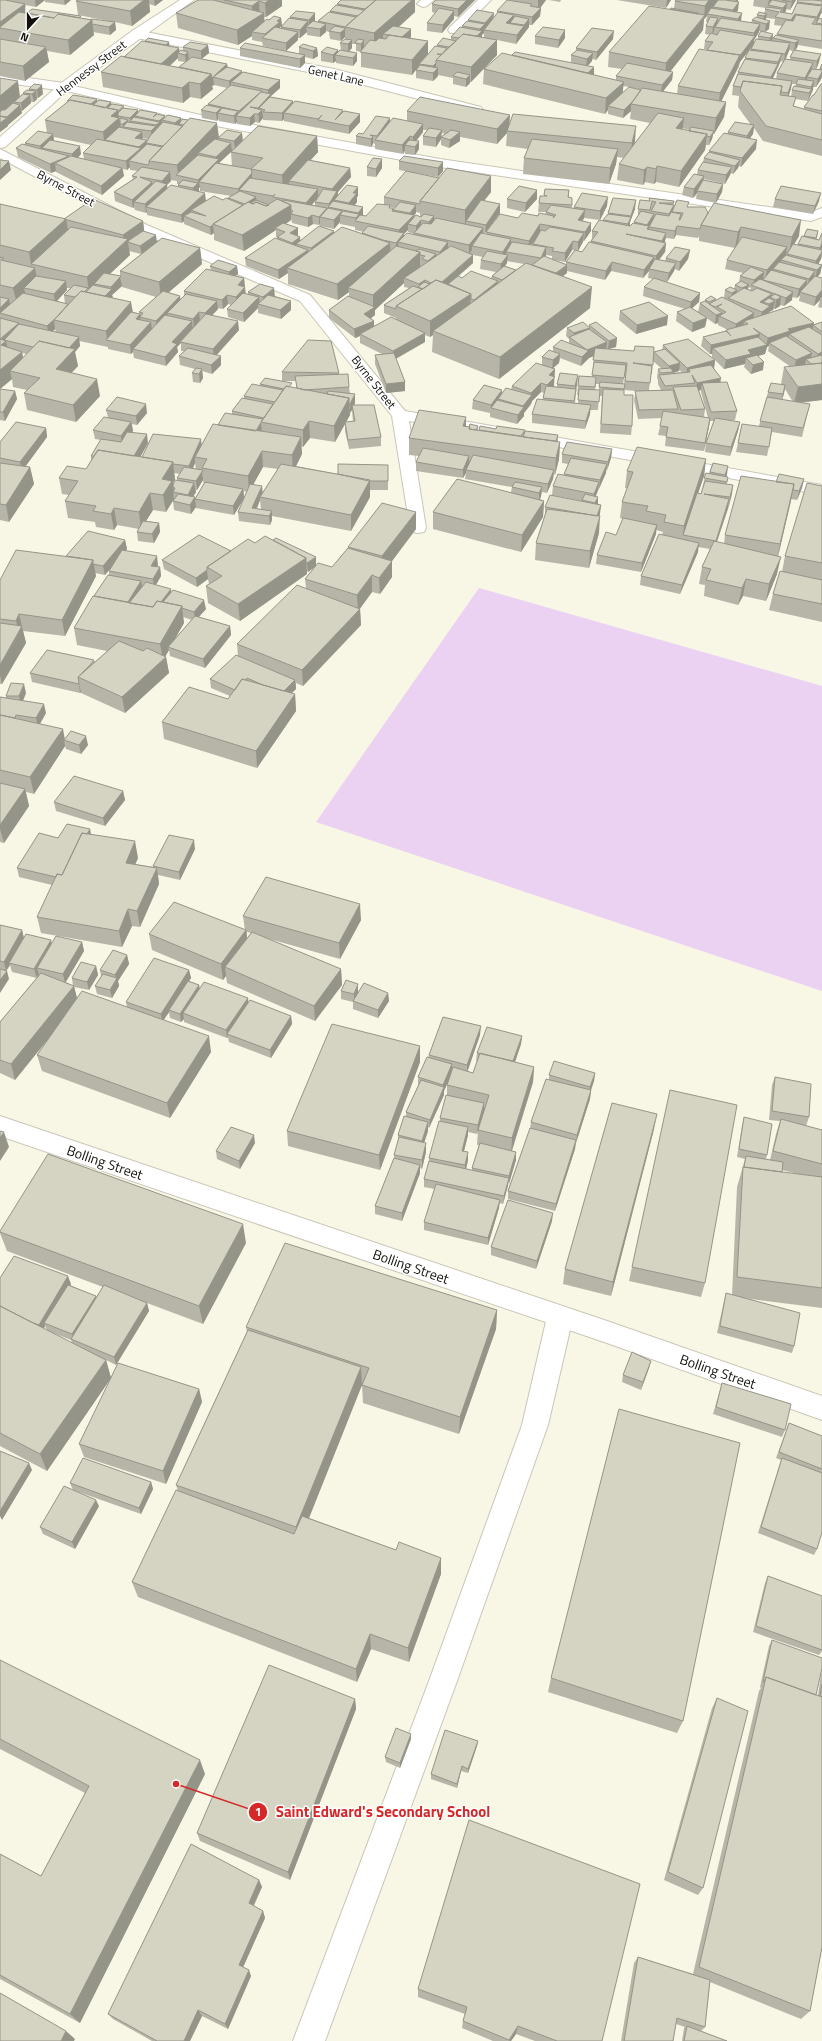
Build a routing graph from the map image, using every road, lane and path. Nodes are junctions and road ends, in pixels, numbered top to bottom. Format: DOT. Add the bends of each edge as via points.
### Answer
graph roads {
  1 [pos="188,0"];
  2 [pos="485,0"];
  3 [pos="454,30"];
  4 [pos="136,34"];
  5 [pos="0,78"];
  6 [pos="64,87"];
  7 [pos="488,113"];
  8 [pos="0,144"];
  9 [pos="0,152"];
  10 [pos="822,212"];
  11 [pos="400,415"];
  12 [pos="822,490"];
  13 [pos="418,528"];
  14 [pos="0,1126"];
  15 [pos="560,1316"];
  16 [pos="822,1408"];
  17 [pos="309,2041"];
  1 -- 4 [label="street, Hennessy Street"];
  2 -- 3 [label="street"];
  4 -- 6 [label="street, Hennessy Street"];
  4 -- 7 [label="street, Genet Lane" via="334,73"];
  5 -- 6 [label="street"];
  6 -- 8 [label="street, Hennessy Street"];
  6 -- 10 [label="street" via="205,120 440,163 811,217"];
  9 -- 11 [label="street, Byrne Street" via="142,228 305,298"];
  11 -- 12 [label="street, Byrne Street"];
  11 -- 13 [label="street"];
  14 -- 15 [label="street, Bolling Street"];
  15 -- 16 [label="street, Bolling Street"];
  15 -- 17 [label="street" via="536,1425"];
}
